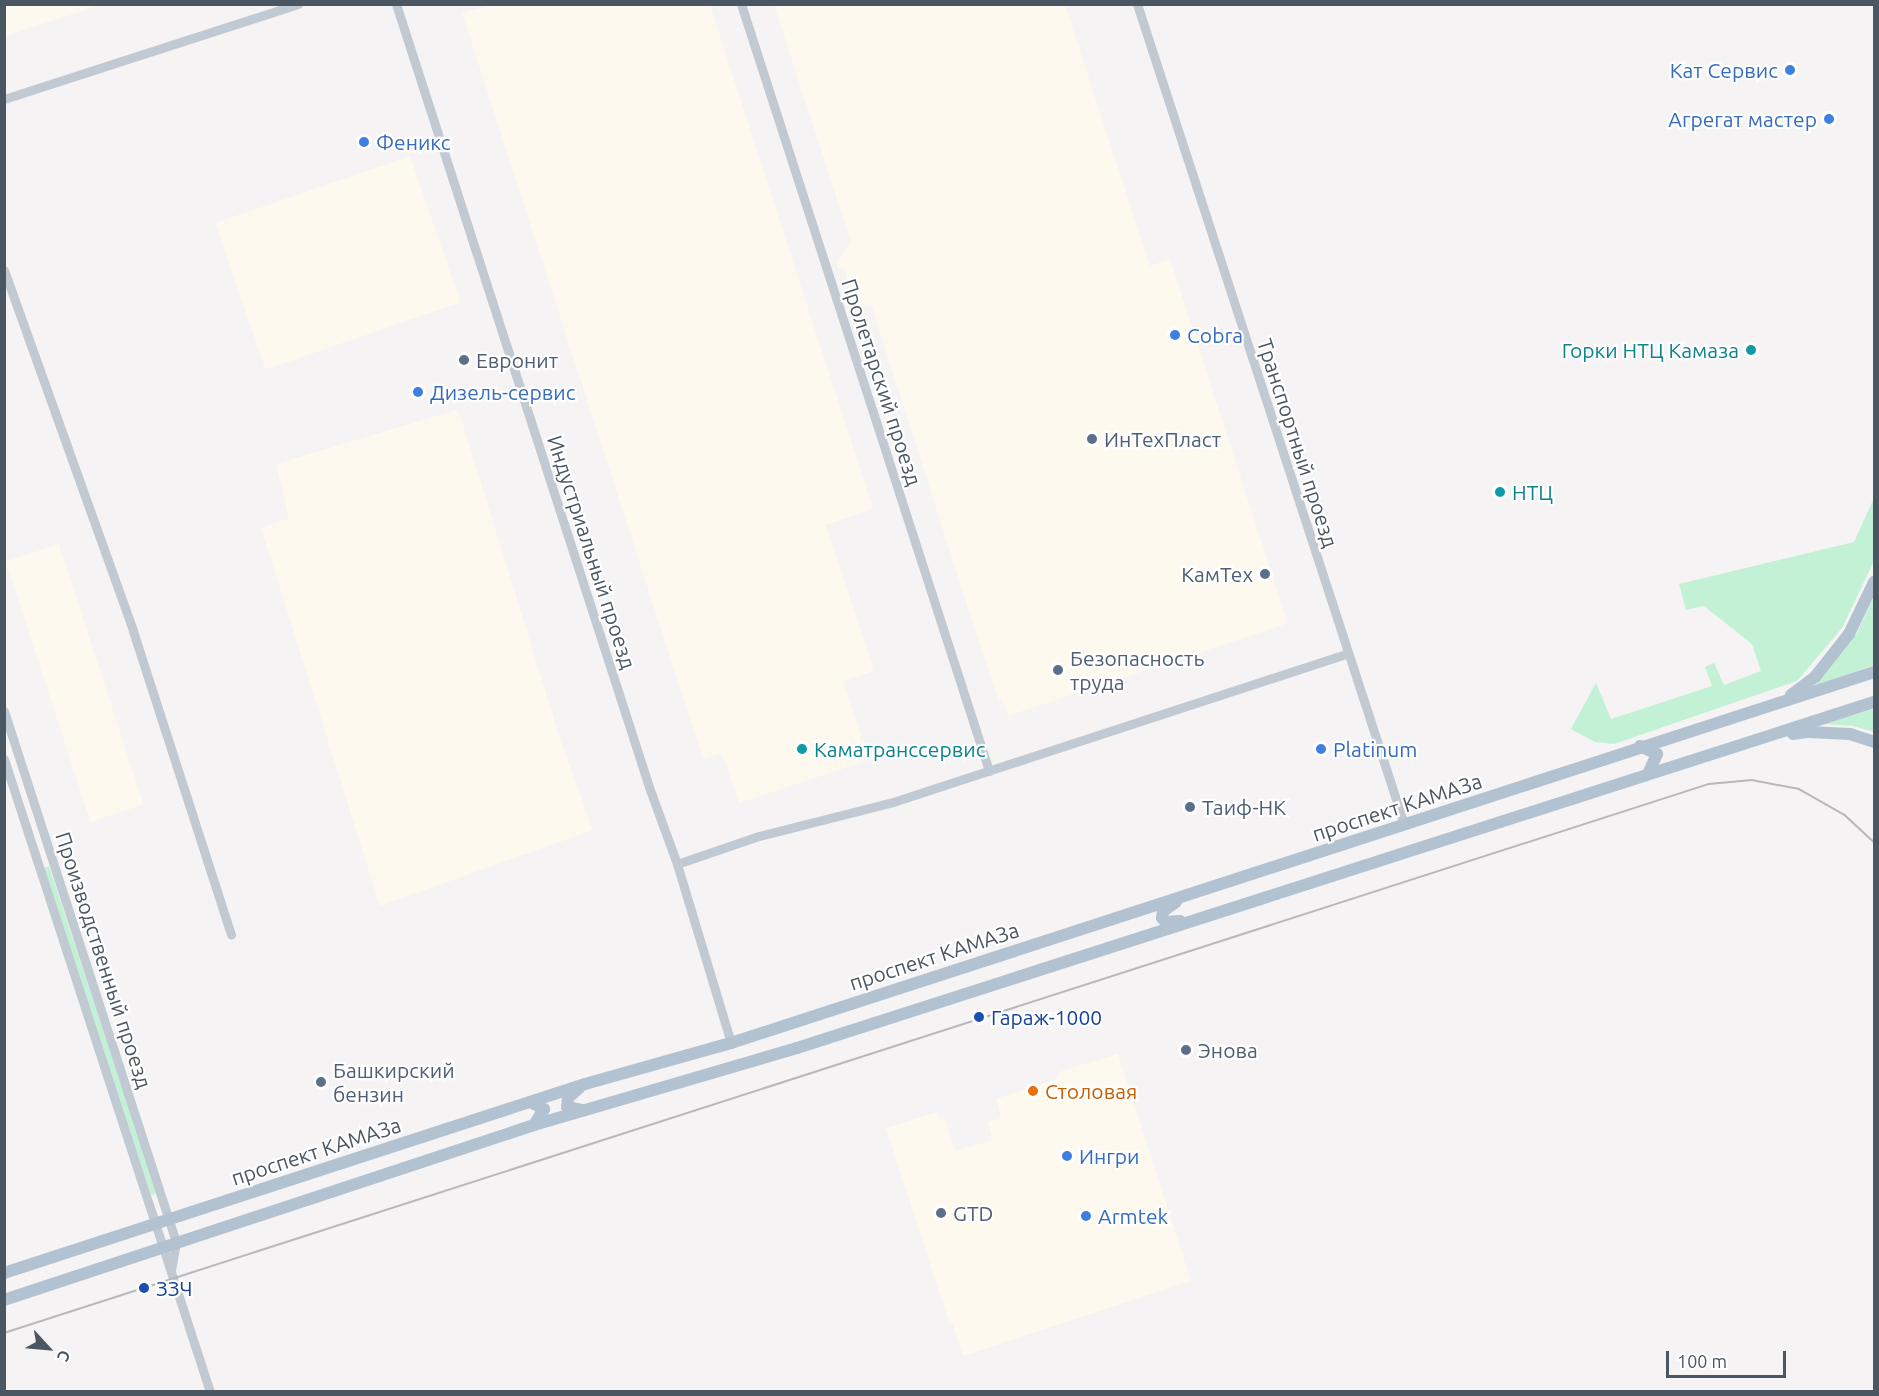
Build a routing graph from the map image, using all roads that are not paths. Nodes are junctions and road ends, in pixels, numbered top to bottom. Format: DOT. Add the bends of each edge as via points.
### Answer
graph roads {
  1 [pos="298,4"];
  2 [pos="396,4"];
  3 [pos="741,4"];
  4 [pos="1137,4"];
  5 [pos="4,99"];
  6 [pos="4,270"];
  7 [pos="1875,582"];
  8 [pos="1347,654"];
  9 [pos="1875,672"];
  10 [pos="1875,702"];
  11 [pos="1760,710"];
  12 [pos="4,711"];
  13 [pos="1759,739"];
  14 [pos="1875,742"];
  15 [pos="1640,746"];
  16 [pos="4,759"];
  17 [pos="989,771"];
  18 [pos="1649,772"];
  19 [pos="41,824"];
  20 [pos="1404,824"];
  21 [pos="27,829"];
  22 [pos="676,864"];
  23 [pos="1187,895"];
  24 [pos="1193,921"];
  25 [pos="231,935"];
  26 [pos="731,1042"];
  27 [pos="585,1084"];
  28 [pos="530,1102"];
  29 [pos="583,1110"];
  30 [pos="534,1125"];
  31 [pos="169,1220"];
  32 [pos="154,1224"];
  33 [pos="176,1242"];
  34 [pos="161,1247"];
  35 [pos="171,1270"];
  36 [pos="4,1273"];
  37 [pos="4,1300"];
  38 [pos="210,1392"];
  1 -- 5 [label="street"];
  2 -- 22 [label="street, Индустриальный проезд"];
  3 -- 17 [label="street, Пролетарский проезд"];
  4 -- 8 [label="street, Транспортный проезд"];
  6 -- 25 [label="street" via="133,631"];
  7 -- 11 [label="main road" via="1849,634 1815,677 1794,694"];
  8 -- 17 [label="street"];
  8 -- 20 [label="street, Транспортный проезд"];
  9 -- 11 [label="main road, проспект КАМАЗа"];
  10 -- 13 [label="main road, проспект КАМАЗа"];
  11 -- 15 [label="main road, проспект КАМАЗа"];
  12 -- 19 [label="street, Производственный проезд"];
  13 -- 14 [label="main road" via="1808,732 1850,734"];
  13 -- 18 [label="main road, проспект КАМАЗа"];
  15 -- 18 [label="main road" via="1657,754"];
  15 -- 20 [label="main road, проспект КАМАЗа"];
  16 -- 21 [label="street, Производственный проезд"];
  17 -- 22 [label="street" via="893,802 759,836"];
  18 -- 24 [label="main road, проспект КАМАЗа"];
  19 -- 21 [label="street"];
  19 -- 31 [label="street, Производственный проезд"];
  20 -- 23 [label="main road, проспект КАМАЗа"];
  21 -- 32 [label="street, Производственный проезд"];
  22 -- 26 [label="street, Индустриальный проезд"];
  23 -- 24 [label="main road" via="1163,911 1162,918 1166,922"];
  23 -- 26 [label="main road, проспект КАМАЗа"];
  24 -- 29 [label="main road, проспект КАМАЗа" via="797,1048"];
  26 -- 27 [label="main road, проспект КАМАЗа"];
  27 -- 28 [label="main road, проспект КАМАЗа"];
  27 -- 29 [label="main road" via="567,1102 572,1111"];
  28 -- 30 [label="main road" via="544,1109"];
  28 -- 31 [label="main road, проспект КАМАЗа"];
  29 -- 30 [label="main road, проспект КАМАЗа"];
  30 -- 33 [label="main road, проспект КАМАЗа"];
  31 -- 32 [label="main road, проспект КАМАЗа"];
  31 -- 33 [label="street, Производственный проезд"];
  32 -- 34 [label="street, Производственный проезд"];
  32 -- 36 [label="main road, проспект КАМАЗа"];
  33 -- 34 [label="main road, проспект КАМАЗа"];
  33 -- 35 [label="street"];
  34 -- 35 [label="street"];
  34 -- 37 [label="main road, проспект КАМАЗа"];
  35 -- 38 [label="street"];
}
